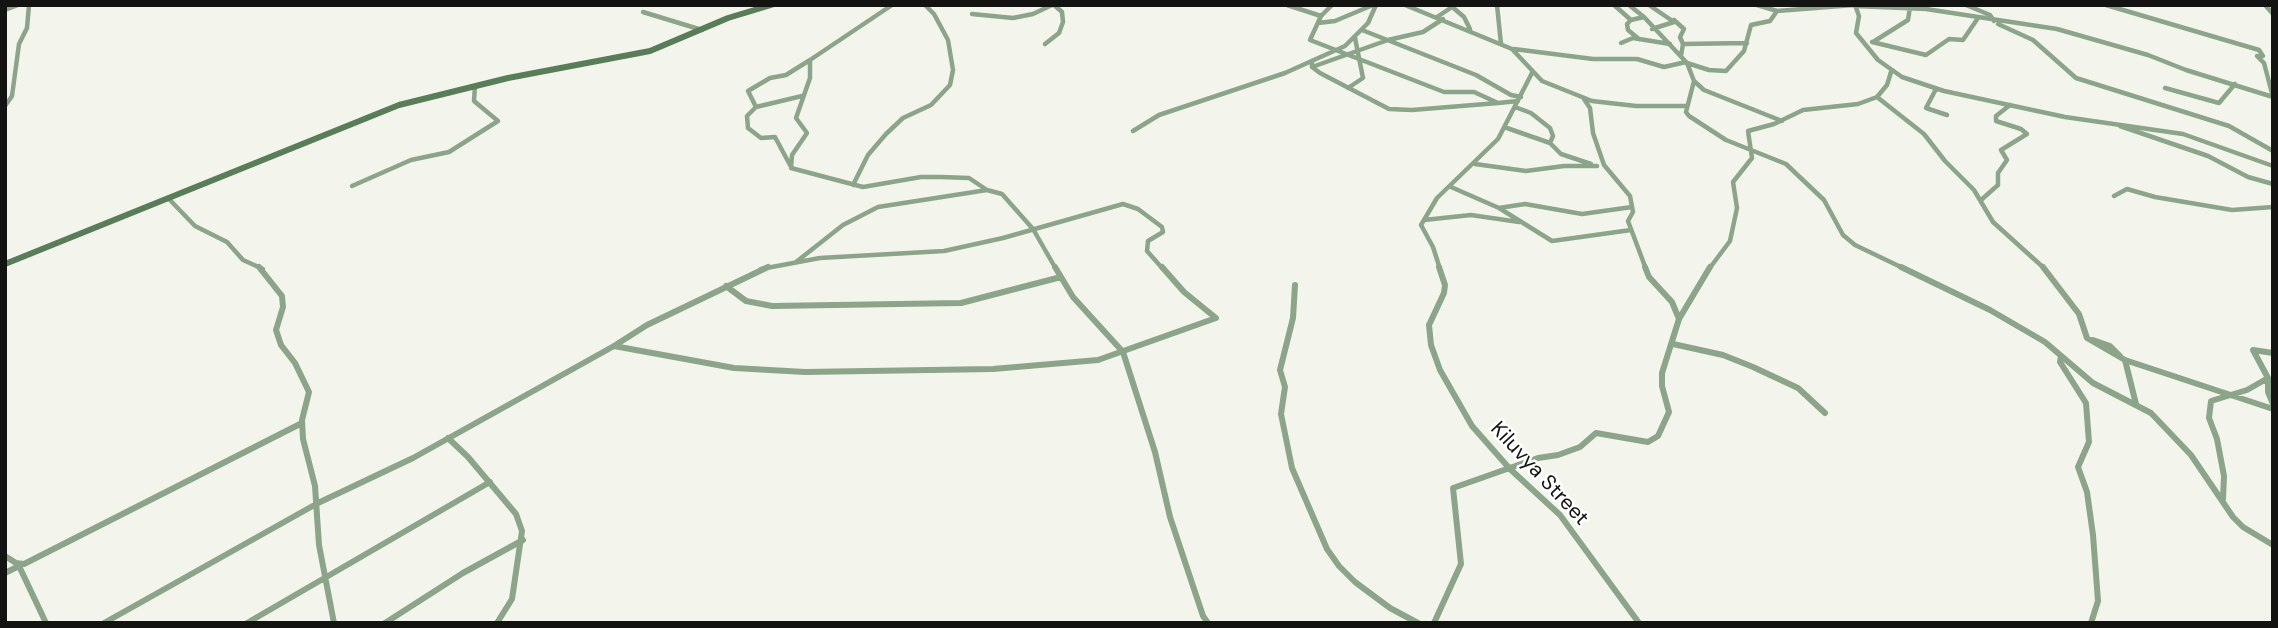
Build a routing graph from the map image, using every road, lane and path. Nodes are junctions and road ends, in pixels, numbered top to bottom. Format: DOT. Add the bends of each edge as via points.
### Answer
graph roads {
  1 [pos="18,5"];
  2 [pos="31,5"];
  3 [pos="771,5"];
  4 [pos="892,5"];
  5 [pos="925,5"];
  6 [pos="1053,5"];
  7 [pos="1287,5"];
  8 [pos="1332,5"];
  9 [pos="1374,5"];
  10 [pos="1405,5"];
  11 [pos="1497,5"];
  12 [pos="1614,5"];
  13 [pos="1629,5"];
  14 [pos="1649,5"];
  15 [pos="1757,5"];
  16 [pos="1966,5"];
  17 [pos="2106,5"];
  18 [pos="2265,5"];
  19 [pos="1453,6"];
  20 [pos="1854,6"];
  21 [pos="1910,7"];
  22 [pos="5,10"];
  23 [pos="1446,11"];
  24 [pos="1777,11"];
  25 [pos="643,12"];
  26 [pos="2273,13"];
  27 [pos="972,14"];
  28 [pos="1321,16"];
  29 [pos="1644,17"];
  30 [pos="1436,18"];
  31 [pos="1978,18"];
  32 [pos="1443,19"];
  33 [pos="1631,20"];
  34 [pos="1674,20"];
  35 [pos="1991,21"];
  36 [pos="1318,23"];
  37 [pos="1460,25"];
  38 [pos="1652,29"];
  39 [pos="702,30"];
  40 [pos="1362,30"];
  41 [pos="1470,30"];
  42 [pos="1355,38"];
  43 [pos="1639,39"];
  44 [pos="1388,40"];
  45 [pos="1863,41"];
  46 [pos="1872,42"];
  47 [pos="1621,43"];
  48 [pos="1747,43"];
  49 [pos="1045,44"];
  50 [pos="1501,44"];
  51 [pos="1670,44"];
  52 [pos="1683,44"];
  53 [pos="1512,49"];
  54 [pos="1336,50"];
  55 [pos="1525,50"];
  56 [pos="1358,52"];
  57 [pos="1350,55"];
  58 [pos="1681,56"];
  59 [pos="1360,59"];
  60 [pos="810,60"];
  61 [pos="1687,63"];
  62 [pos="1312,64"];
  63 [pos="1527,65"];
  64 [pos="1891,72"];
  65 [pos="1532,73"];
  66 [pos="1542,81"];
  67 [pos="1694,81"];
  68 [pos="1530,82"];
  69 [pos="2235,84"];
  70 [pos="475,86"];
  71 [pos="1348,88"];
  72 [pos="2165,88"];
  73 [pos="1936,89"];
  74 [pos="802,96"];
  75 [pos="1582,97"];
  76 [pos="1877,97"];
  77 [pos="2273,97"];
  78 [pos="1518,102"];
  79 [pos="1498,103"];
  80 [pos="2010,105"];
  81 [pos="5,106"];
  82 [pos="1687,106"];
  83 [pos="756,107"];
  84 [pos="1947,116"];
  85 [pos="1782,121"];
  86 [pos="2116,125"];
  87 [pos="1504,127"];
  88 [pos="1133,131"];
  89 [pos="1550,143"];
  90 [pos="1752,149"];
  91 [pos="2273,151"];
  92 [pos="1475,163"];
  93 [pos="790,165"];
  94 [pos="1604,165"];
  95 [pos="1597,166"];
  96 [pos="2273,166"];
  97 [pos="852,184"];
  98 [pos="2273,184"];
  99 [pos="352,186"];
  100 [pos="1451,187"];
  101 [pos="987,190"];
  102 [pos="2114,195"];
  103 [pos="169,199"];
  104 [pos="1981,200"];
  105 [pos="2273,206"];
  106 [pos="1632,207"];
  107 [pos="1499,208"];
  108 [pos="1424,220"];
  109 [pos="1522,223"];
  110 [pos="1033,229"];
  111 [pos="1631,230"];
  112 [pos="795,262"];
  113 [pos="5,264"];
  114 [pos="1061,276"];
  115 [pos="1295,285"];
  116 [pos="726,286"];
  117 [pos="1679,319"];
  118 [pos="1673,344"];
  119 [pos="614,346"];
  120 [pos="1123,352"];
  121 [pos="2273,353"];
  122 [pos="2060,356"];
  123 [pos="2123,359"];
  124 [pos="2270,381"];
  125 [pos="2228,395"];
  126 [pos="2136,404"];
  127 [pos="2273,406"];
  128 [pos="1825,413"];
  129 [pos="302,423"];
  130 [pos="448,438"];
  131 [pos="1526,462"];
  132 [pos="1510,469"];
  133 [pos="1517,476"];
  134 [pos="490,482"];
  135 [pos="2223,499"];
  136 [pos="317,503"];
  137 [pos="523,540"];
  138 [pos="2273,545"];
  139 [pos="5,556"];
  140 [pos="21,565"];
  141 [pos="5,573"];
  142 [pos="325,578"];
  143 [pos="46,623"];
  144 [pos="104,623"];
  145 [pos="247,623"];
  146 [pos="334,623"];
  147 [pos="385,623"];
  148 [pos="497,623"];
  149 [pos="1208,623"];
  150 [pos="1418,623"];
  151 [pos="1434,623"];
  152 [pos="1639,623"];
  153 [pos="2091,623"];
  1 -- 22 [label="street"];
  2 -- 81 [label="street" via="19,44 12,96"];
  3 -- 39 [label="street"];
  4 -- 60 [label="street"];
  5 -- 97 [label="street" via="948,40 953,70 950,85 930,105 903,118 886,134"];
  6 -- 27 [label="street" via="1013,18"];
  6 -- 49 [label="street" via="1062,12 1063,22 1059,33"];
  7 -- 28 [label="street"];
  8 -- 28 [label="street"];
  9 -- 36 [label="street"];
  9 -- 40 [label="street" via="1372,18"];
  10 -- 30 [label="street"];
  11 -- 50 [label="street"];
  12 -- 33 [label="street"];
  13 -- 29 [label="street"];
  14 -- 34 [label="street"];
  15 -- 24 [label="street"];
  16 -- 35 [label="street" via="1990,15"];
  17 -- 77 [label="street" via="2259,50"];
  18 -- 26 [label="street"];
  19 -- 23 [label="street"];
  19 -- 41 [label="street"];
  20 -- 21 [label="street"];
  20 -- 24 [label="street"];
  20 -- 45 [label="street" via="1859,16 1856,33"];
  21 -- 31 [label="street"];
  21 -- 46 [label="street" via="1908,20"];
  23 -- 30 [label="street"];
  23 -- 37 [label="street"];
  24 -- 48 [label="street" via="1770,21 1751,25"];
  25 -- 39 [label="street"];
  28 -- 36 [label="street"];
  29 -- 33 [label="street"];
  29 -- 38 [label="street"];
  30 -- 32 [label="street"];
  31 -- 35 [label="street"];
  31 -- 46 [label="street" via="1963,40 1949,39 1926,55"];
  32 -- 37 [label="street"];
  32 -- 44 [label="street" via="1423,32"];
  33 -- 43 [label="street" via="1628,30"];
  34 -- 38 [label="street"];
  34 -- 52 [label="street" via="1684,29"];
  35 -- 69 [label="street" via="2072,33"];
  35 -- 91 [label="street" via="2033,40 2076,78 2210,120"];
  36 -- 54 [label="street" via="1310,40"];
  37 -- 41 [label="street"];
  38 -- 51 [label="street"];
  39 -- 70 [label="street" via="650,51"];
  40 -- 42 [label="street"];
  40 -- 44 [label="street"];
  41 -- 50 [label="street"];
  42 -- 54 [label="street"];
  42 -- 56 [label="street"];
  43 -- 47 [label="street"];
  43 -- 51 [label="street"];
  44 -- 56 [label="street"];
  44 -- 78 [label="street" via="1476,75"];
  45 -- 46 [label="street"];
  45 -- 64 [label="street"];
  48 -- 52 [label="street"];
  48 -- 61 [label="street" via="1726,71"];
  50 -- 53 [label="street"];
  51 -- 58 [label="street"];
  52 -- 58 [label="street"];
  53 -- 55 [label="street"];
  53 -- 63 [label="street"];
  54 -- 57 [label="street"];
  54 -- 62 [label="street"];
  55 -- 61 [label="street" via="1592,59 1637,59 1664,67"];
  55 -- 63 [label="street"];
  56 -- 57 [label="street"];
  56 -- 59 [label="street"];
  57 -- 59 [label="street"];
  57 -- 62 [label="street"];
  58 -- 61 [label="street"];
  59 -- 71 [label="street" via="1363,79"];
  59 -- 79 [label="street" via="1444,92 1474,92"];
  60 -- 74 [label="street" via="810,78"];
  60 -- 83 [label="street" via="751,88"];
  61 -- 67 [label="street"];
  62 -- 71 [label="street"];
  62 -- 88 [label="street" via="1172,110"];
  63 -- 65 [label="street"];
  64 -- 73 [label="street"];
  64 -- 76 [label="street"];
  65 -- 66 [label="street"];
  65 -- 68 [label="street"];
  66 -- 68 [label="street"];
  66 -- 75 [label="street"];
  67 -- 82 [label="street"];
  67 -- 85 [label="street" via="1704,90"];
  68 -- 78 [label="street"];
  69 -- 72 [label="street" via="2219,103"];
  69 -- 77 [label="street"];
  70 -- 99 [label="street" via="474,101 498,121 449,152 411,160"];
  70 -- 103 [label="street" via="378,113"];
  71 -- 79 [label="street" via="1380,106 1402,111"];
  73 -- 80 [label="street"];
  73 -- 84 [label="street" via="1926,108"];
  74 -- 83 [label="street"];
  74 -- 93 [label="street" via="796,118 807,133"];
  75 -- 82 [label="street" via="1606,103"];
  75 -- 94 [label="street" via="1590,108"];
  76 -- 85 [label="street" via="1858,104 1803,110"];
  76 -- 104 [label="street" via="1924,134"];
  78 -- 79 [label="street"];
  78 -- 87 [label="street"];
  78 -- 89 [label="street" via="1550,128"];
  80 -- 86 [label="street"];
  80 -- 104 [label="street" via="1996,121 2027,134 2001,150 2007,158 1998,173 1999,183"];
  82 -- 90 [label="street" via="1686,112 1698,123"];
  83 -- 93 [label="street" via="747,116 748,128 761,138 775,138"];
  85 -- 90 [label="street" via="1748,131"];
  86 -- 96 [label="street" via="2183,134"];
  86 -- 98 [label="street"];
  87 -- 89 [label="street"];
  87 -- 92 [label="street"];
  89 -- 95 [label="street" via="1561,154"];
  90 -- 117 [label="street" via="1750,161 1732,182 1737,208 1730,240"];
  90 -- 122 [label="street" via="1786,164 1812,187 1843,235 1855,245 1990,310"];
  92 -- 95 [label="street" via="1526,171"];
  92 -- 100 [label="street"];
  93 -- 97 [label="street" via="794,170"];
  94 -- 95 [label="street"];
  94 -- 106 [label="street" via="1630,196"];
  97 -- 101 [label="street" via="867,187 921,177 962,177"];
  100 -- 107 [label="street"];
  100 -- 108 [label="street" via="1437,198"];
  101 -- 110 [label="street" via="1002,194"];
  101 -- 112 [label="street" via="878,207 843,225"];
  102 -- 105 [label="street" via="2127,189 2232,210"];
  103 -- 113 [label="street"];
  103 -- 129 [label="street" via="195,226 227,242 243,260 263,269 282,296 277,337 309,392"];
  104 -- 123 [label="street" via="1993,222 2037,260 2065,293 2088,338 2110,346"];
  106 -- 107 [label="street" via="1582,214 1525,204"];
  106 -- 111 [label="street"];
  107 -- 109 [label="street"];
  108 -- 109 [label="street" via="1471,215"];
  108 -- 132 [label="street, Kiluvya Street" via="1444,285 1429,325 1435,361 1472,426"];
  109 -- 111 [label="street" via="1556,241"];
  110 -- 112 [label="street" via="931,253"];
  110 -- 114 [label="street"];
  110 -- 120 [label="street" via="1123,204 1162,227 1163,232 1148,241 1147,251 1184,292 1216,318"];
  111 -- 117 [label="street" via="1649,278 1672,302"];
  112 -- 116 [label="street" via="763,268"];
  114 -- 116 [label="street" via="961,303 772,306 746,301"];
  114 -- 120 [label="street" via="1073,297"];
  115 -- 150 [label="street" via="1293,318 1280,370 1285,387 1281,414 1292,468 1339,566 1373,595"];
  116 -- 119 [label="street"];
  117 -- 118 [label="street"];
  118 -- 128 [label="street" via="1753,367 1798,388"];
  118 -- 131 [label="street" via="1662,373 1669,412 1654,440 1596,433 1580,447"];
  119 -- 120 [label="street" via="734,368 805,372 1065,365"];
  119 -- 130 [label="street"];
  120 -- 149 [label="street" via="1170,517"];
  121 -- 124 [label="street" via="2253,350"];
  122 -- 126 [label="street" via="2093,383"];
  122 -- 153 [label="street" via="2087,409 2089,442 2078,467 2093,535 2098,601"];
  123 -- 125 [label="street"];
  123 -- 126 [label="street"];
  124 -- 125 [label="street"];
  124 -- 127 [label="street"];
  125 -- 127 [label="street"];
  125 -- 135 [label="street" via="2211,401 2208,407 2224,477"];
  126 -- 135 [label="street" via="2176,438"];
  129 -- 136 [label="street"];
  129 -- 140 [label="street"];
  130 -- 134 [label="street"];
  130 -- 136 [label="street"];
  131 -- 132 [label="street"];
  131 -- 133 [label="street"];
  132 -- 133 [label="street, Kiluvya Street"];
  132 -- 151 [label="street" via="1453,488 1461,564"];
  133 -- 152 [label="street, Kiluvya Street" via="1560,514"];
  134 -- 137 [label="street" via="516,514"];
  134 -- 142 [label="street"];
  135 -- 138 [label="street" via="2243,527"];
  136 -- 142 [label="street"];
  136 -- 144 [label="street"];
  137 -- 147 [label="street"];
  137 -- 148 [label="street" via="512,599"];
  139 -- 140 [label="street"];
  140 -- 141 [label="street"];
  140 -- 143 [label="street"];
  142 -- 145 [label="street"];
  142 -- 146 [label="street"];
}
